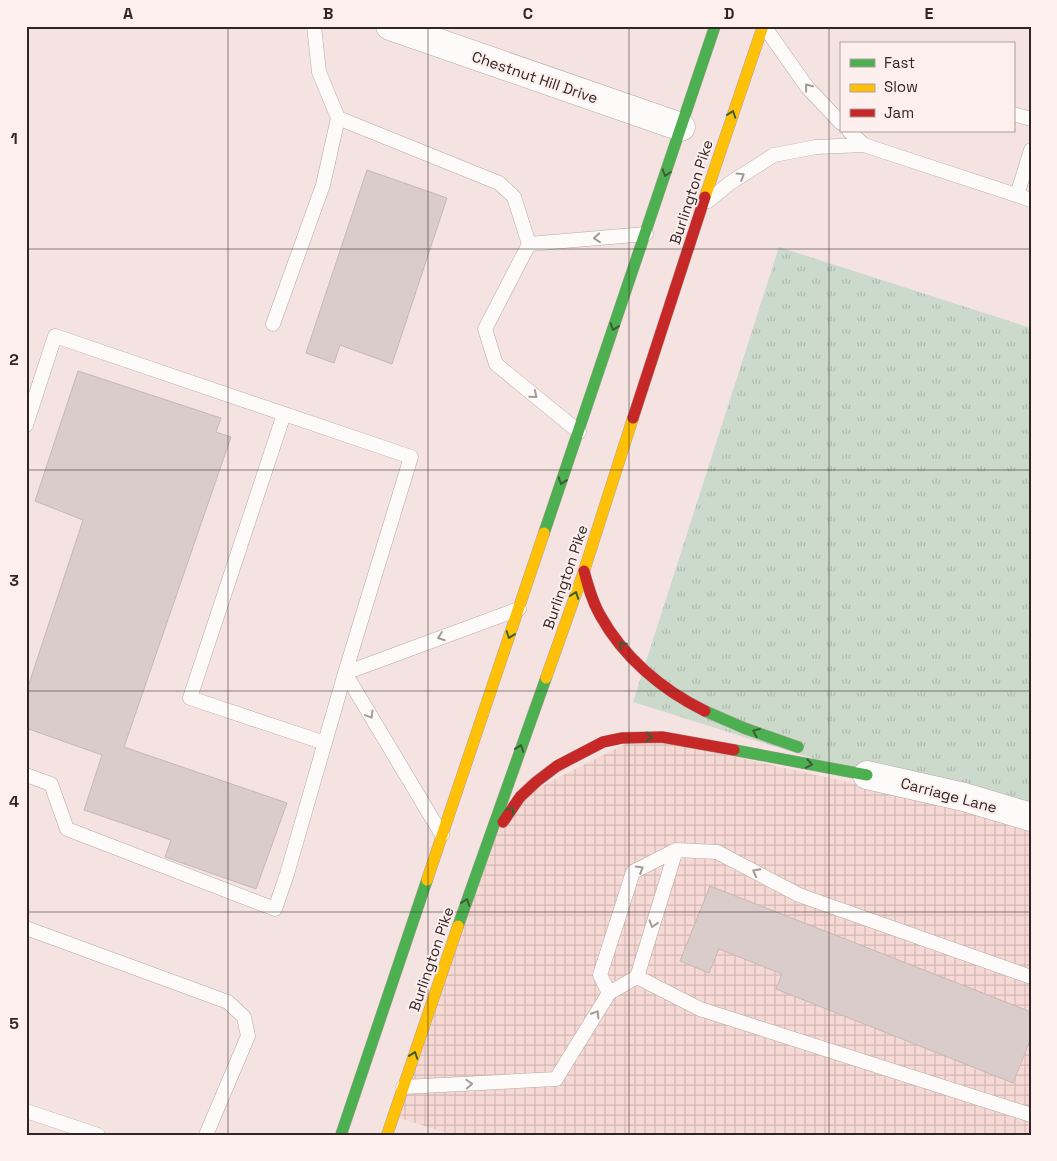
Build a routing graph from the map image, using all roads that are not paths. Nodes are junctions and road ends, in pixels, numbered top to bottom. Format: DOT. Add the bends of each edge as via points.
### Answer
graph roads {
  1 [pos="314,26"];
  2 [pos="390,26"];
  3 [pos="715,26"];
  4 [pos="764,26"];
  5 [pos="1014,114"];
  6 [pos="338,118"];
  7 [pos="1031,119"];
  8 [pos="840,122"];
  9 [pos="681,127"];
  10 [pos="850,132"];
  11 [pos="864,145"];
  12 [pos="1031,150"];
  13 [pos="1017,195"];
  14 [pos="1031,200"];
  15 [pos="702,206"];
  16 [pos="646,234"];
  17 [pos="529,244"];
  18 [pos="272,324"];
  19 [pos="284,414"];
  20 [pos="26,425"];
  21 [pos="579,432"];
  22 [pos="584,571"];
  23 [pos="519,608"];
  24 [pos="345,673"];
  25 [pos="325,743"];
  26 [pos="867,774"];
  27 [pos="26,775"];
  28 [pos="1031,817"];
  29 [pos="443,835"];
  30 [pos="484,850"];
  31 [pos="676,850"];
  32 [pos="26,928"];
  33 [pos="636,977"];
  34 [pos="1031,978"];
  35 [pos="610,993"];
  36 [pos="403,1087"];
  37 [pos="26,1111"];
  38 [pos="1031,1115"];
  39 [pos="98,1135"];
  40 [pos="206,1135"];
  41 [pos="341,1135"];
  42 [pos="387,1135"];
  1 -- 6 [label="lane" via="319,72"];
  2 -- 9 [label="street, Chestnut Hill Drive"];
  3 -- 9 [label="highway, Burlington Pike"];
  8 -- 4 [label="lane, one-way" via="807,87"];
  15 -- 4 [label="highway, Burlington Pike, one-way"];
  5 -- 7 [label="lane"];
  6 -- 17 [label="lane" via="499,183 514,197"];
  6 -- 18 [label="lane" via="323,185"];
  9 -- 16 [label="highway, Burlington Pike, one-way"];
  10 -- 11 [label="lane"];
  11 -- 13 [label="lane"];
  15 -- 11 [label="lane, one-way" via="730,183 774,155 816,147"];
  12 -- 13 [label="lane"];
  13 -- 14 [label="lane"];
  15 -- 22 [label="highway, Burlington Pike"];
  16 -- 17 [label="lane, one-way"];
  16 -- 21 [label="highway, Burlington Pike, one-way"];
  17 -- 21 [label="lane, one-way" via="485,329 496,364"];
  19 -- 20 [label="lane" via="54,336"];
  19 -- 24 [label="lane" via="411,457"];
  19 -- 25 [label="lane" via="190,698"];
  21 -- 23 [label="highway, Burlington Pike, one-way"];
  26 -- 22 [label="highway, one-way" via="724,719 672,693 643,668 611,632 590,596"];
  30 -- 22 [label="highway, Burlington Pike, one-way"];
  23 -- 24 [label="lane, one-way"];
  23 -- 29 [label="highway, Burlington Pike, one-way"];
  24 -- 25 [label="lane"];
  24 -- 29 [label="lane, one-way"];
  25 -- 27 [label="lane" via="275,910 67,829 51,784"];
  26 -- 28 [label="street, Carriage Lane"];
  30 -- 26 [label="highway, one-way" via="520,797 536,782 580,754 604,742 622,738 662,738"];
  29 -- 41 [label="highway, Burlington Pike"];
  36 -- 30 [label="highway, Burlington Pike, one-way"];
  31 -- 33 [label="lane, one-way"];
  34 -- 31 [label="lane, one-way" via="799,895 717,852"];
  35 -- 31 [label="lane, one-way" via="600,975 633,872"];
  32 -- 40 [label="lane" via="228,1002 244,1017 248,1036"];
  33 -- 35 [label="lane"];
  33 -- 38 [label="lane" via="700,1009"];
  36 -- 35 [label="lane, one-way" via="556,1079"];
  36 -- 42 [label="highway, Burlington Pike"];
  37 -- 39 [label="lane"];
}
